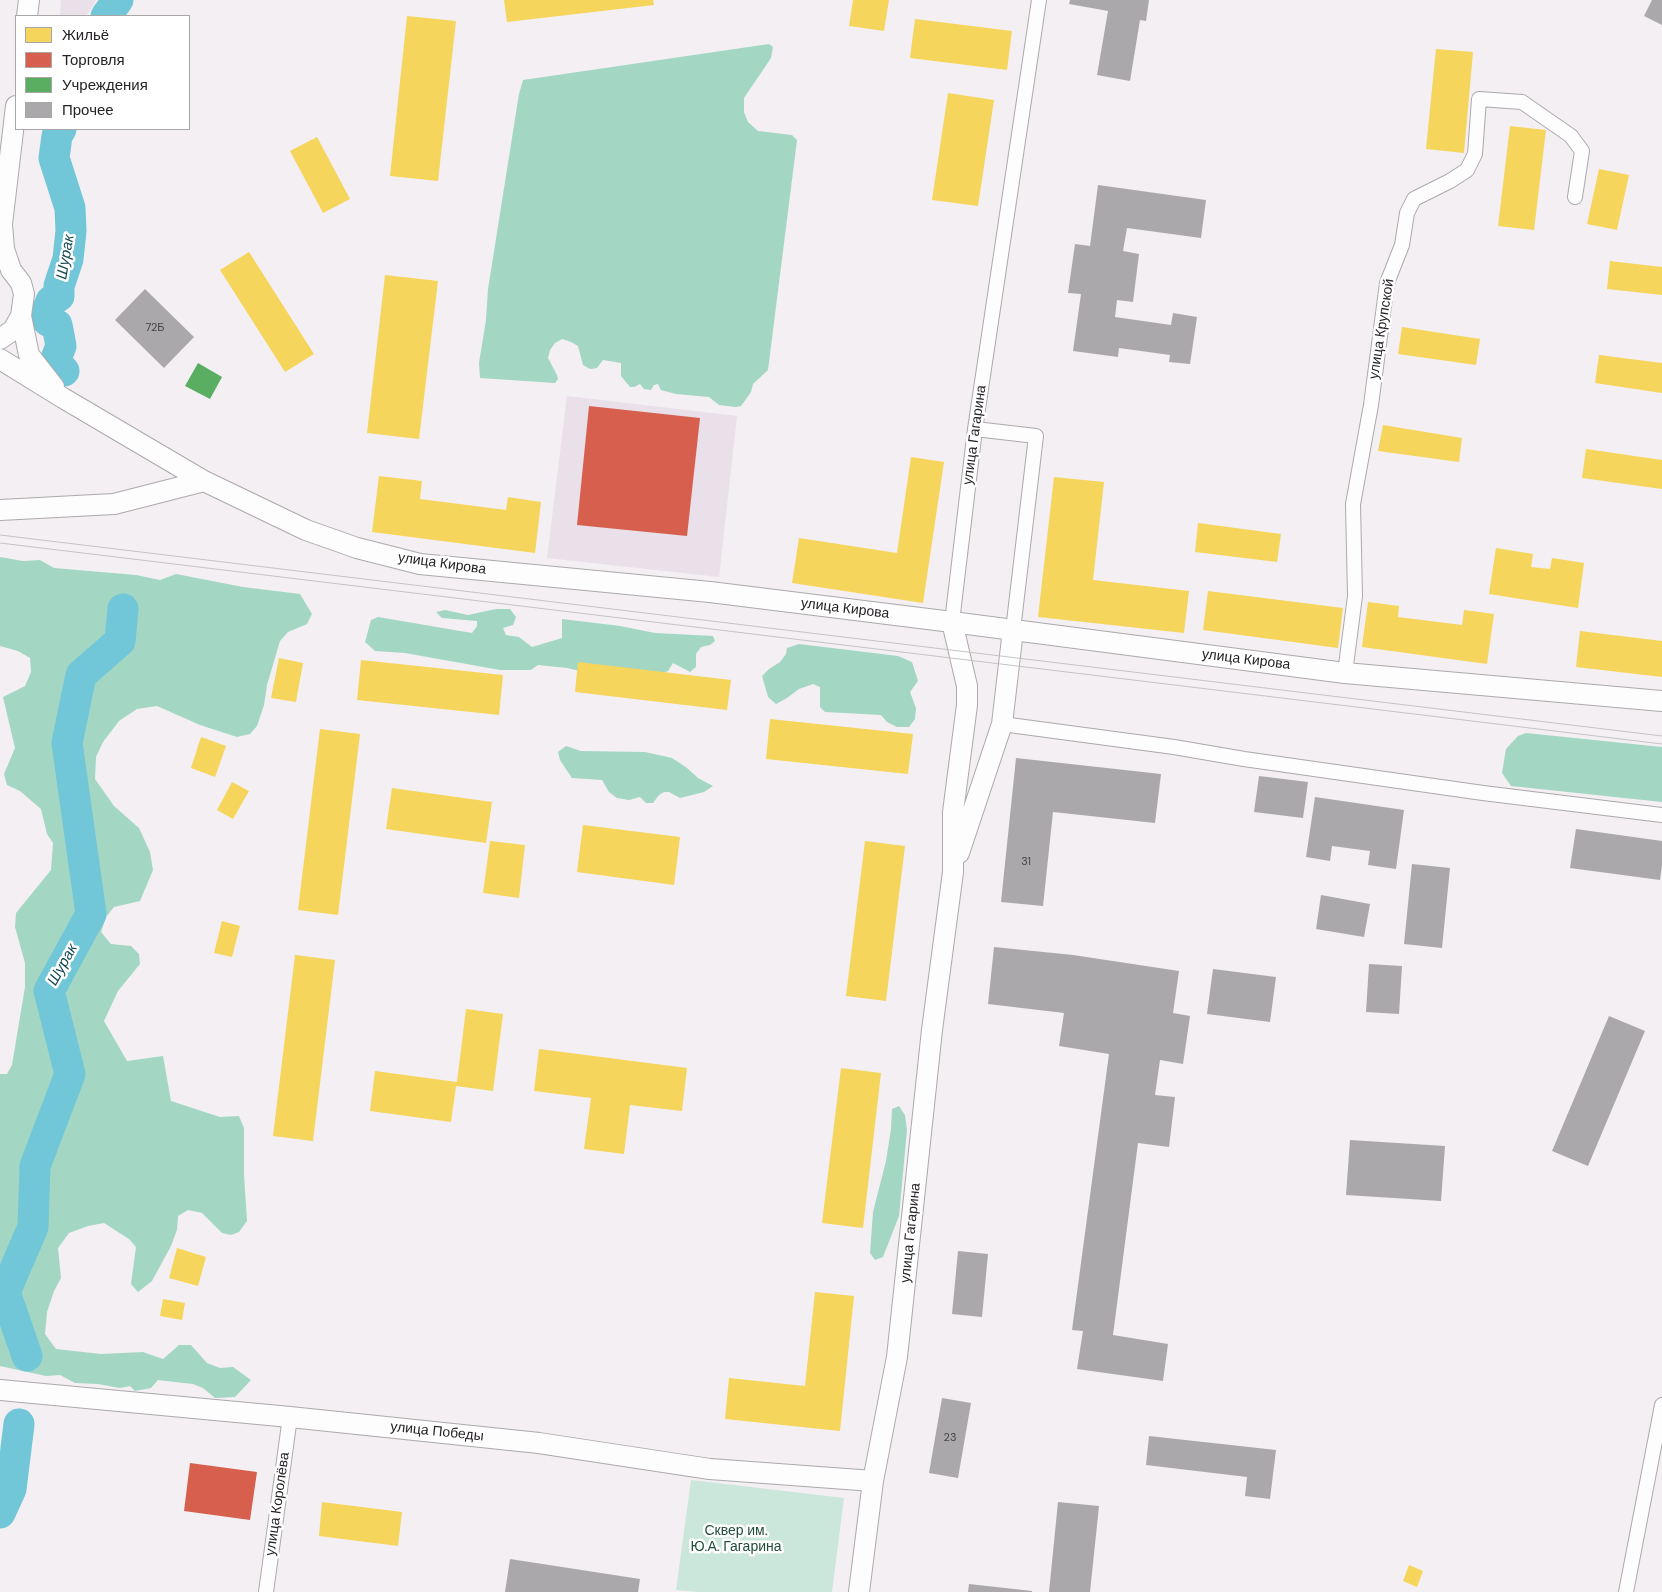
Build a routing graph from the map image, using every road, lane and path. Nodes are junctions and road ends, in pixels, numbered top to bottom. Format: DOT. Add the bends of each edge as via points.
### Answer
graph roads {
  1 [pos="29,0"];
  2 [pos="1039,0"];
  3 [pos="27,15"];
  4 [pos="15,114"];
  5 [pos="1575,197"];
  6 [pos="1,225"];
  7 [pos="6,266"];
  8 [pos="21,316"];
  9 [pos="0,339"];
  10 [pos="0,358"];
  11 [pos="63,398"];
  12 [pos="974,429"];
  13 [pos="204,481"];
  14 [pos="0,510"];
  15 [pos="952,622"];
  16 [pos="1013,630"];
  17 [pos="1345,673"];
  18 [pos="1662,701"];
  19 [pos="1002,724"];
  20 [pos="1662,815"];
  21 [pos="953,872"];
  22 [pos="0,1390"];
  23 [pos="1662,1405"];
  24 [pos="290,1417"];
  25 [pos="873,1480"];
  26 [pos="266,1592"];
  27 [pos="859,1592"];
  28 [pos="1626,1592"];
  1 -- 3 [label="street"];
  2 -- 12 [label="street, улица Гагарина"];
  4 -- 6 [label="street"];
  5 -- 17 [label="street, улица Крупской" via="1582,151 1571,136 1522,102 1478,99 1475,154 1467,170 1414,199 1407,213 1402,246 1386,283 1371,405 1353,504 1355,596"];
  6 -- 7 [label="street"];
  7 -- 8 [label="street" via="21,283 24,294"];
  8 -- 9 [label="street" via="13,330"];
  8 -- 11 [label="street" via="29,355"];
  10 -- 11 [label="street, улица Кирова"];
  11 -- 13 [label="street, улица Кирова"];
  12 -- 15 [label="street, улица Гагарина"];
  12 -- 16 [label="street, улица Гагарина" via="1036,436"];
  13 -- 14 [label="street" via="114,504"];
  13 -- 15 [label="street, улица Кирова" via="306,530 357,548 420,564 710,592"];
  15 -- 16 [label="street, улица Кирова"];
  15 -- 21 [label="street, улица Гагарина" via="967,686 953,812"];
  16 -- 17 [label="street, улица Кирова"];
  16 -- 19 [label="street, улица Гагарина"];
  17 -- 18 [label="street, улица Кирова"];
  19 -- 20 [label="street" via="1483,793"];
  19 -- 21 [label="street, улица Гагарина"];
  21 -- 25 [label="street, улица Гагарина" via="931,1040 897,1356"];
  22 -- 24 [label="street, улица Победы"];
  23 -- 28 [label="street"];
  24 -- 25 [label="street, улица Победы" via="539,1443 710,1469"];
  24 -- 26 [label="street, улица Королёва"];
  25 -- 27 [label="street, улица Гагарина"];
}
